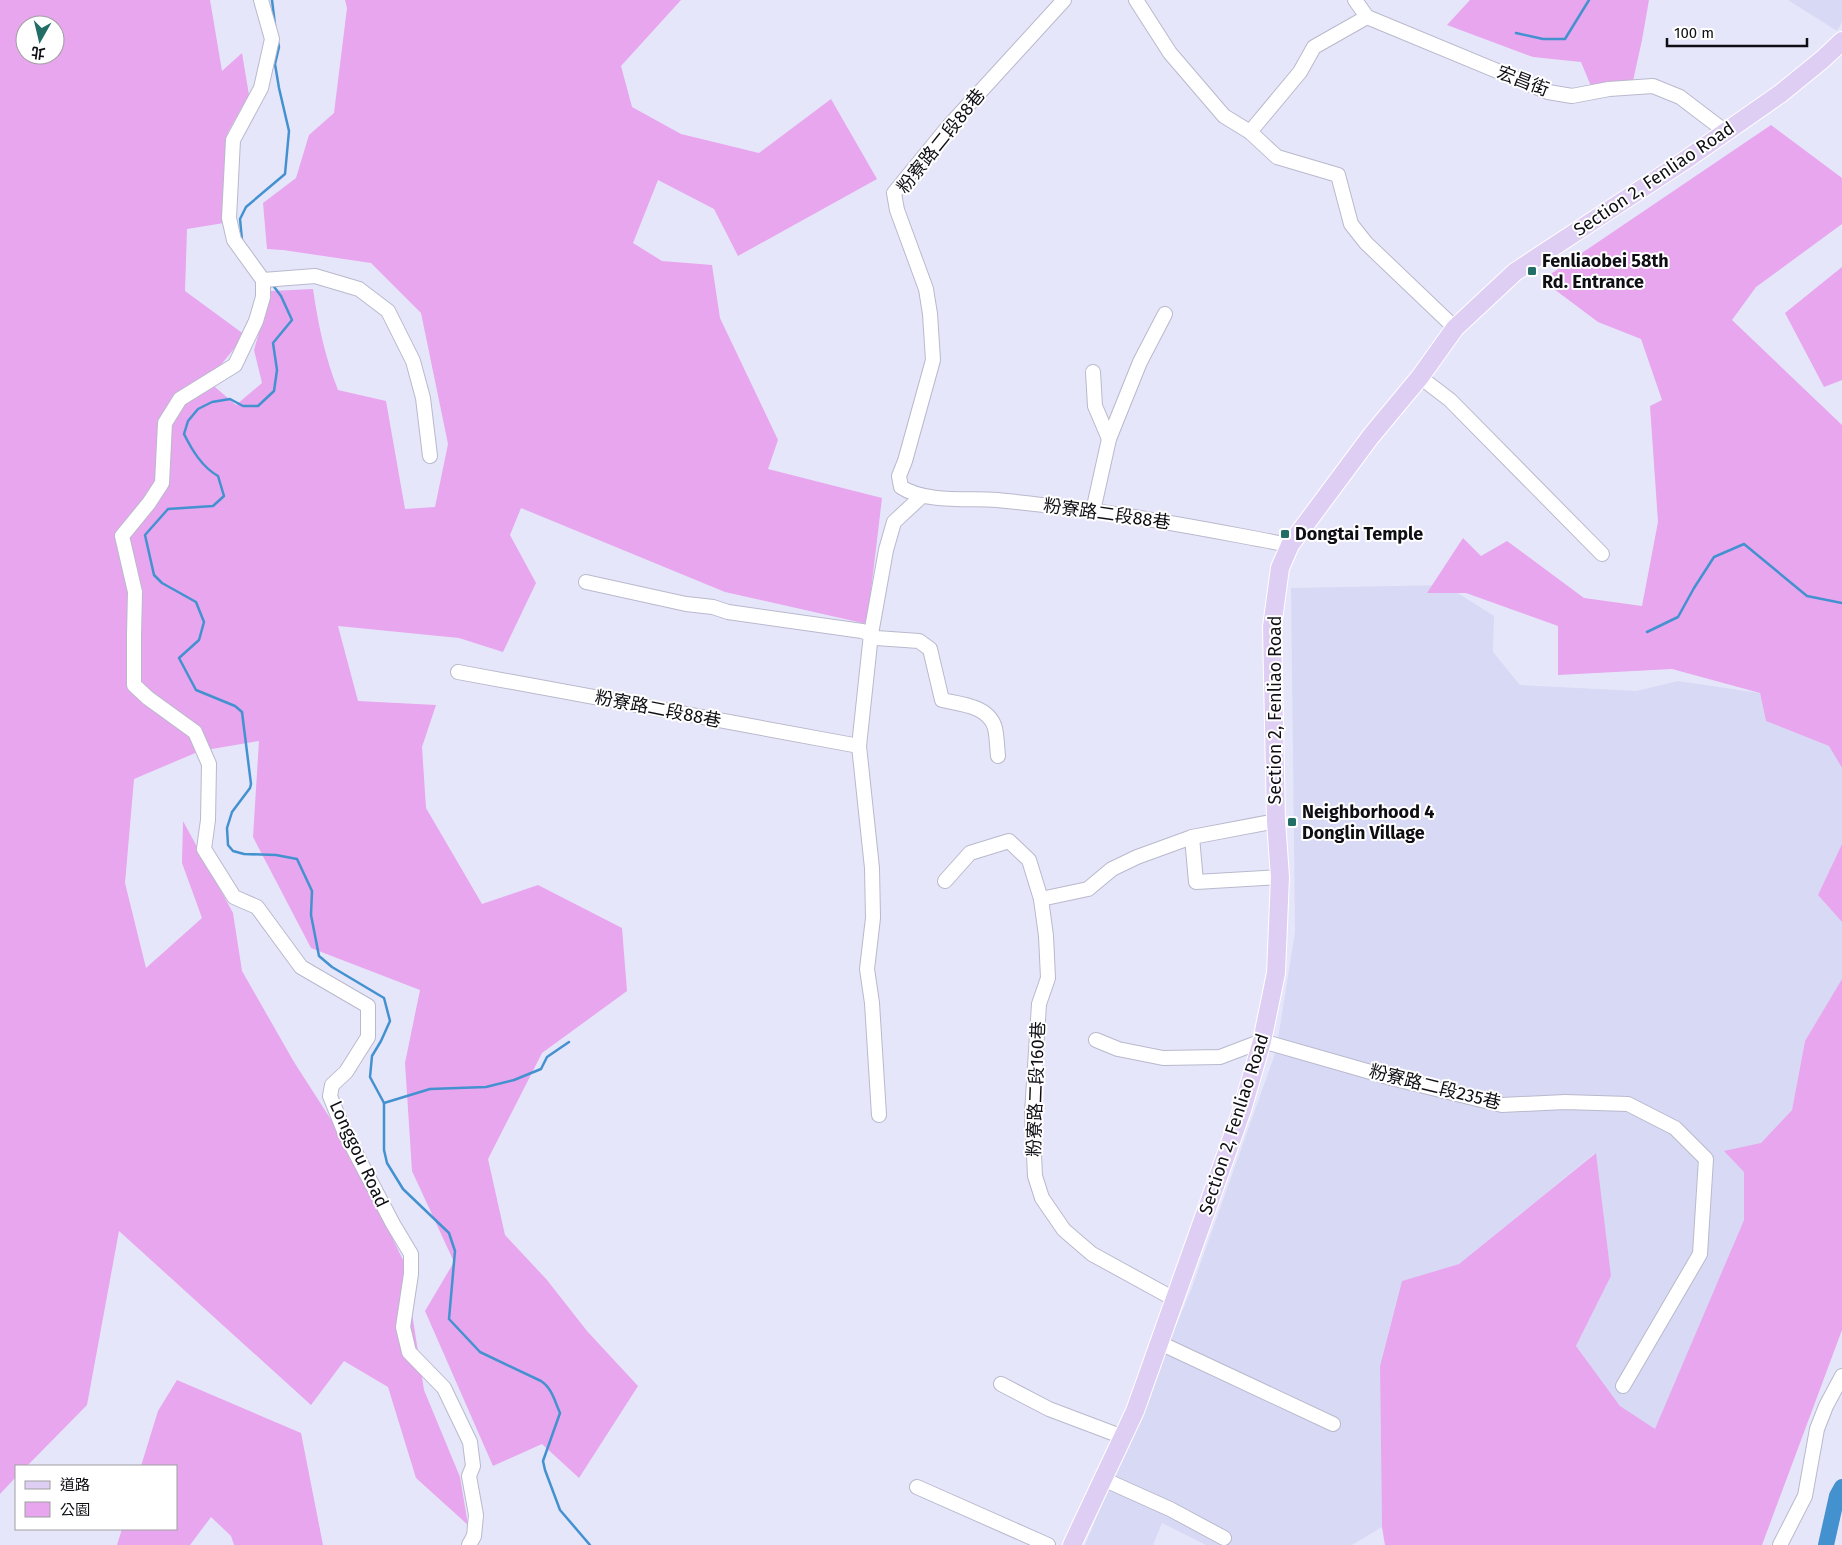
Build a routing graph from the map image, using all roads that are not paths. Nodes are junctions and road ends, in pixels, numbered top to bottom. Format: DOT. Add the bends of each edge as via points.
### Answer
graph roads {
  1 [pos="261,0"];
  2 [pos="1064,0"];
  3 [pos="1355,0"];
  4 [pos="1138,1"];
  5 [pos="1367,17"];
  6 [pos="1842,40"];
  7 [pos="1842,58"];
  8 [pos="1780,94"];
  9 [pos="1250,132"];
  10 [pos="1726,132"];
  11 [pos="263,280"];
  12 [pos="1166,314"];
  13 [pos="1455,328"];
  14 [pos="1093,372"];
  15 [pos="1420,377"];
  16 [pos="1109,439"];
  17 [pos="430,456"];
  18 [pos="922,496"];
  19 [pos="1093,511"];
  20 [pos="1290,545"];
  21 [pos="1602,554"];
  22 [pos="586,582"];
  23 [pos="871,634"];
  24 [pos="458,672"];
  25 [pos="859,746"];
  26 [pos="998,756"];
  27 [pos="1276,821"];
  28 [pos="1192,837"];
  29 [pos="1280,878"];
  30 [pos="944,880"];
  31 [pos="1041,899"];
  32 [pos="1096,1040"];
  33 [pos="1262,1041"];
  34 [pos="879,1115"];
  35 [pos="1176,1300"];
  36 [pos="1160,1344"];
  37 [pos="1842,1376"];
  38 [pos="1000,1384"];
  39 [pos="1623,1386"];
  40 [pos="1333,1424"];
  41 [pos="1123,1437"];
  42 [pos="1103,1479"];
  43 [pos="917,1487"];
  44 [pos="1224,1538"];
  45 [pos="468,1545"];
  46 [pos="1048,1545"];
  47 [pos="1072,1545"];
  48 [pos="1780,1545"];
  1 -- 11 [label="street" via="272,39 261,88 233,140 229,218 234,240"];
  2 -- 18 [label="street, 粉寮路二段88巷" via="948,127 894,193 926,290 930,314 933,360 899,476 901,487"];
  3 -- 5 [label="street"];
  4 -- 9 [label="street" via="1170,53 1224,116"];
  5 -- 9 [label="street" via="1314,47 1300,72"];
  5 -- 10 [label="street, 宏昌街" via="1548,92 1572,96 1608,89 1653,86 1680,97"];
  6 -- 8 [label="main road, Section 2, Fenliao Road"];
  7 -- 8 [label="main road, Section 2, Fenliao Road"];
  8 -- 10 [label="main road, Section 2, Fenliao Road"];
  9 -- 13 [label="street" via="1277,157 1338,175 1351,224 1366,243"];
  10 -- 13 [label="main road, Section 2, Fenliao Road" via="1515,272"];
  11 -- 17 [label="street" via="315,276 359,289 388,311 413,361 423,398"];
  11 -- 45 [label="street, Longgou Road" via="263,297 256,321 236,365 180,399 165,423 162,483 122,536 135,592 134,685 195,732 209,764 204,849 234,897 257,907 302,966 368,1006 368,1037 346,1072 332,1084 330,1096 344,1130 411,1254 404,1327 409,1352 444,1388 470,1442 473,1466 469,1476 476,1516 474,1536"];
  12 -- 16 [label="street" via="1140,362"];
  13 -- 15 [label="main road, Section 2, Fenliao Road"];
  14 -- 16 [label="street" via="1095,406"];
  15 -- 20 [label="main road, Section 2, Fenliao Road" via="1371,436"];
  15 -- 21 [label="street" via="1450,400"];
  16 -- 19 [label="street"];
  18 -- 19 [label="street, 粉寮路二段88巷"];
  18 -- 23 [label="street" via="894,522"];
  19 -- 20 [label="street, 粉寮路二段88巷"];
  20 -- 27 [label="main road, Section 2, Fenliao Road" via="1280,568 1272,627"];
  22 -- 23 [label="street" via="728,612"];
  23 -- 25 [label="street"];
  23 -- 26 [label="street" via="876,638 919,641 930,650 942,700 973,706 990,718"];
  24 -- 25 [label="street, 粉寮路二段88巷"];
  25 -- 34 [label="street" via="872,868 873,918 867,969"];
  27 -- 28 [label="street"];
  27 -- 29 [label="main road, Section 2, Fenliao Road"];
  28 -- 29 [label="street" via="1196,882"];
  28 -- 31 [label="street" via="1112,869 1088,889"];
  29 -- 33 [label="main road, Section 2, Fenliao Road" via="1276,973"];
  30 -- 31 [label="street, 粉寮路二段160巷" via="970,853 1009,841 1029,860"];
  31 -- 35 [label="street, 粉寮路二段160巷" via="1048,978 1039,1004 1032,1113 1035,1176 1042,1198 1064,1230 1092,1254"];
  32 -- 33 [label="street" via="1118,1050 1163,1058 1220,1057"];
  33 -- 35 [label="main road, Section 2, Fenliao Road" via="1242,1110"];
  33 -- 39 [label="street, 粉寮路二段235巷" via="1502,1105 1628,1104 1675,1128 1706,1159 1700,1254"];
  35 -- 36 [label="main road, Section 2, Fenliao Road"];
  36 -- 40 [label="street"];
  36 -- 41 [label="main road, Section 2, Fenliao Road"];
  37 -- 48 [label="street" via="1817,1429 1805,1496"];
  38 -- 41 [label="street" via="1049,1409"];
  41 -- 42 [label="main road, Section 2, Fenliao Road"];
  42 -- 44 [label="street"];
  42 -- 47 [label="main road, Section 2, Fenliao Road"];
  43 -- 46 [label="street"];
}
